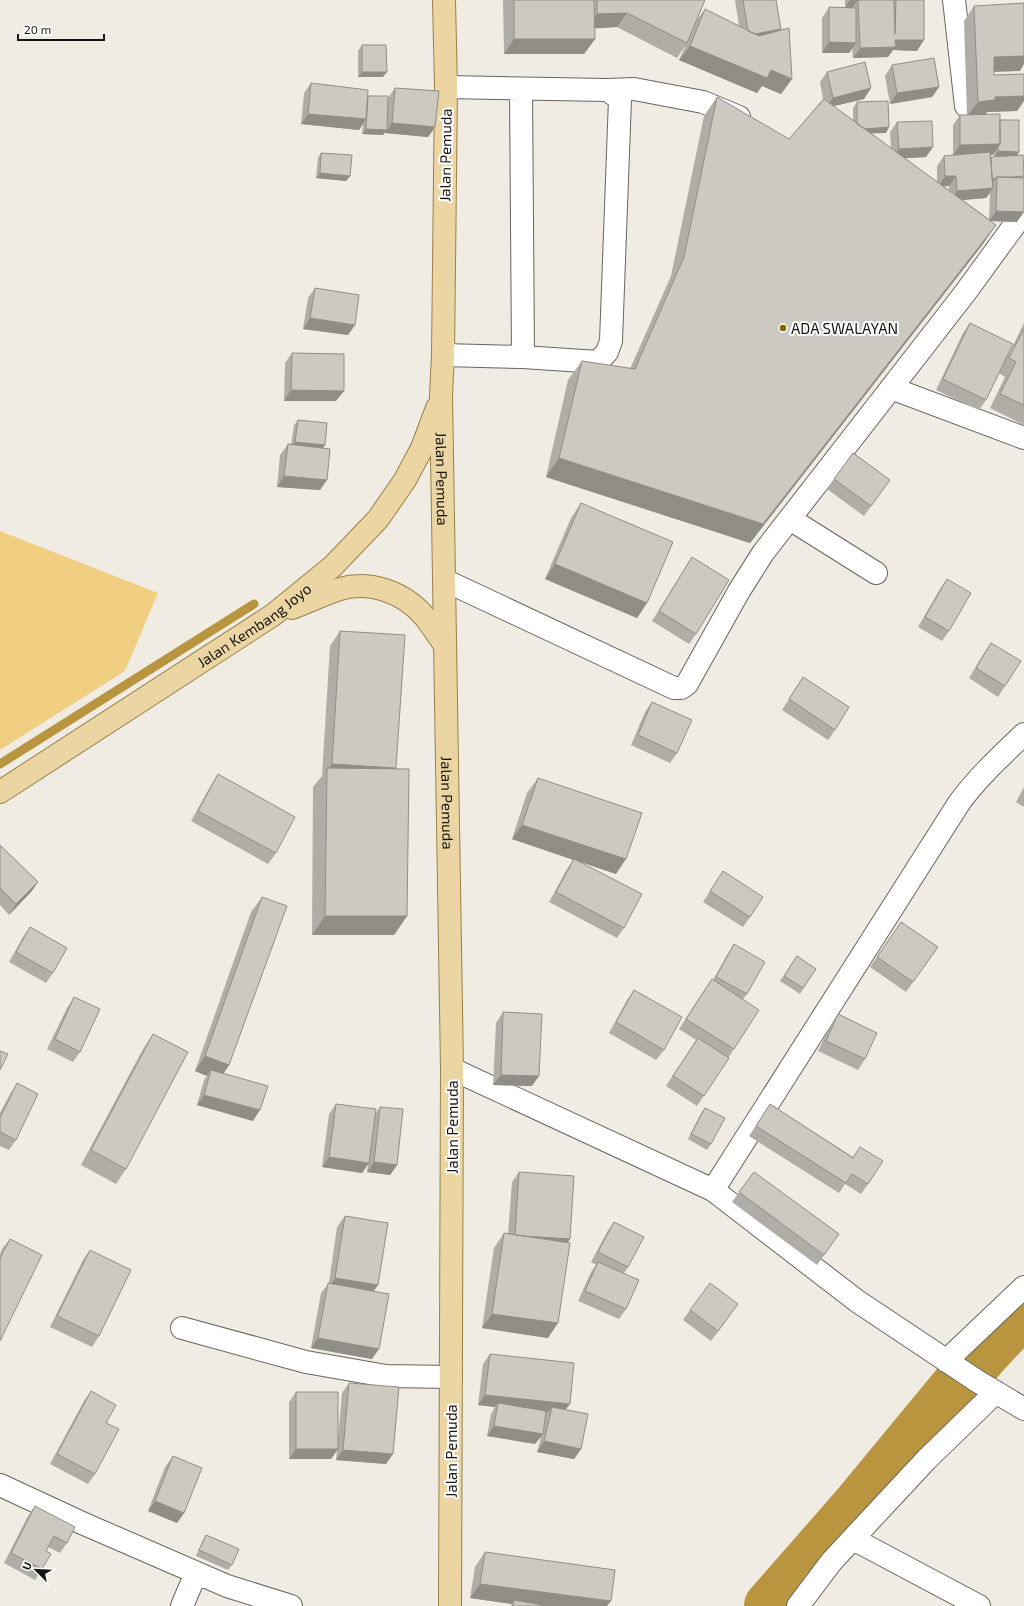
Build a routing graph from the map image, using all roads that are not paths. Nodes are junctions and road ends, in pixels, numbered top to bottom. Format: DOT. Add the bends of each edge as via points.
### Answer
graph roads {
  1 [pos="444,0"];
  2 [pos="954,0"];
  3 [pos="446,87"];
  4 [pos="521,89"];
  5 [pos="607,90"];
  6 [pos="966,106"];
  7 [pos="754,124"];
  8 [pos="1024,212"];
  9 [pos="443,355"];
  10 [pos="523,357"];
  11 [pos="891,388"];
  12 [pos="441,395"];
  13 [pos="1024,438"];
  14 [pos="790,519"];
  15 [pos="876,573"];
  16 [pos="444,580"];
  17 [pos="273,615"];
  18 [pos="445,645"];
  19 [pos="1024,734"];
  20 [pos="0,792"];
  21 [pos="452,1070"];
  22 [pos="713,1190"];
  23 [pos="1024,1287"];
  24 [pos="182,1328"];
  25 [pos="951,1364"];
  26 [pos="451,1377"];
  27 [pos="986,1386"];
  28 [pos="1024,1408"];
  29 [pos="0,1485"];
  30 [pos="853,1539"];
  31 [pos="196,1573"];
  32 [pos="182,1606"];
  33 [pos="292,1606"];
  34 [pos="450,1606"];
  35 [pos="798,1606"];
  36 [pos="979,1606"];
  1 -- 3 [label="main road, Jalan Pemuda"];
  2 -- 6 [label="street"];
  3 -- 4 [label="street"];
  3 -- 9 [label="main road, Jalan Pemuda"];
  4 -- 5 [label="street"];
  4 -- 10 [label="street"];
  5 -- 7 [label="street" via="634,89 703,102"];
  5 -- 10 [label="street" via="620,99 611,341 607,352 598,362"];
  8 -- 11 [label="street"];
  9 -- 10 [label="street"];
  9 -- 12 [label="main road, Jalan Pemuda"];
  11 -- 13 [label="street"];
  11 -- 14 [label="street"];
  12 -- 16 [label="main road, Jalan Pemuda"];
  12 -- 17 [label="main road, Jalan Kembang Joyo" via="422,448 405,480 378,519 333,566"];
  14 -- 15 [label="street"];
  14 -- 16 [label="street" via="748,575 687,684 681,688 674,688"];
  16 -- 18 [label="main road, Jalan Pemuda"];
  17 -- 18 [label="main road" via="341,589 367,585 388,591 410,602 425,616"];
  17 -- 20 [label="main road, Jalan Kembang Joyo"];
  18 -- 21 [label="main road, Jalan Pemuda"];
  19 -- 22 [label="street" via="983,774 959,803"];
  21 -- 22 [label="street"];
  21 -- 26 [label="main road, Jalan Pemuda"];
  22 -- 25 [label="street" via="857,1301"];
  23 -- 25 [label="street"];
  24 -- 26 [label="street" via="306,1362 386,1376"];
  25 -- 27 [label="street"];
  26 -- 34 [label="main road, Jalan Pemuda"];
  27 -- 28 [label="street"];
  27 -- 30 [label="street" via="926,1460"];
  29 -- 31 [label="street"];
  30 -- 35 [label="street" via="832,1561"];
  30 -- 36 [label="street"];
  31 -- 32 [label="street"];
  31 -- 33 [label="street" via="227,1586"];
}
